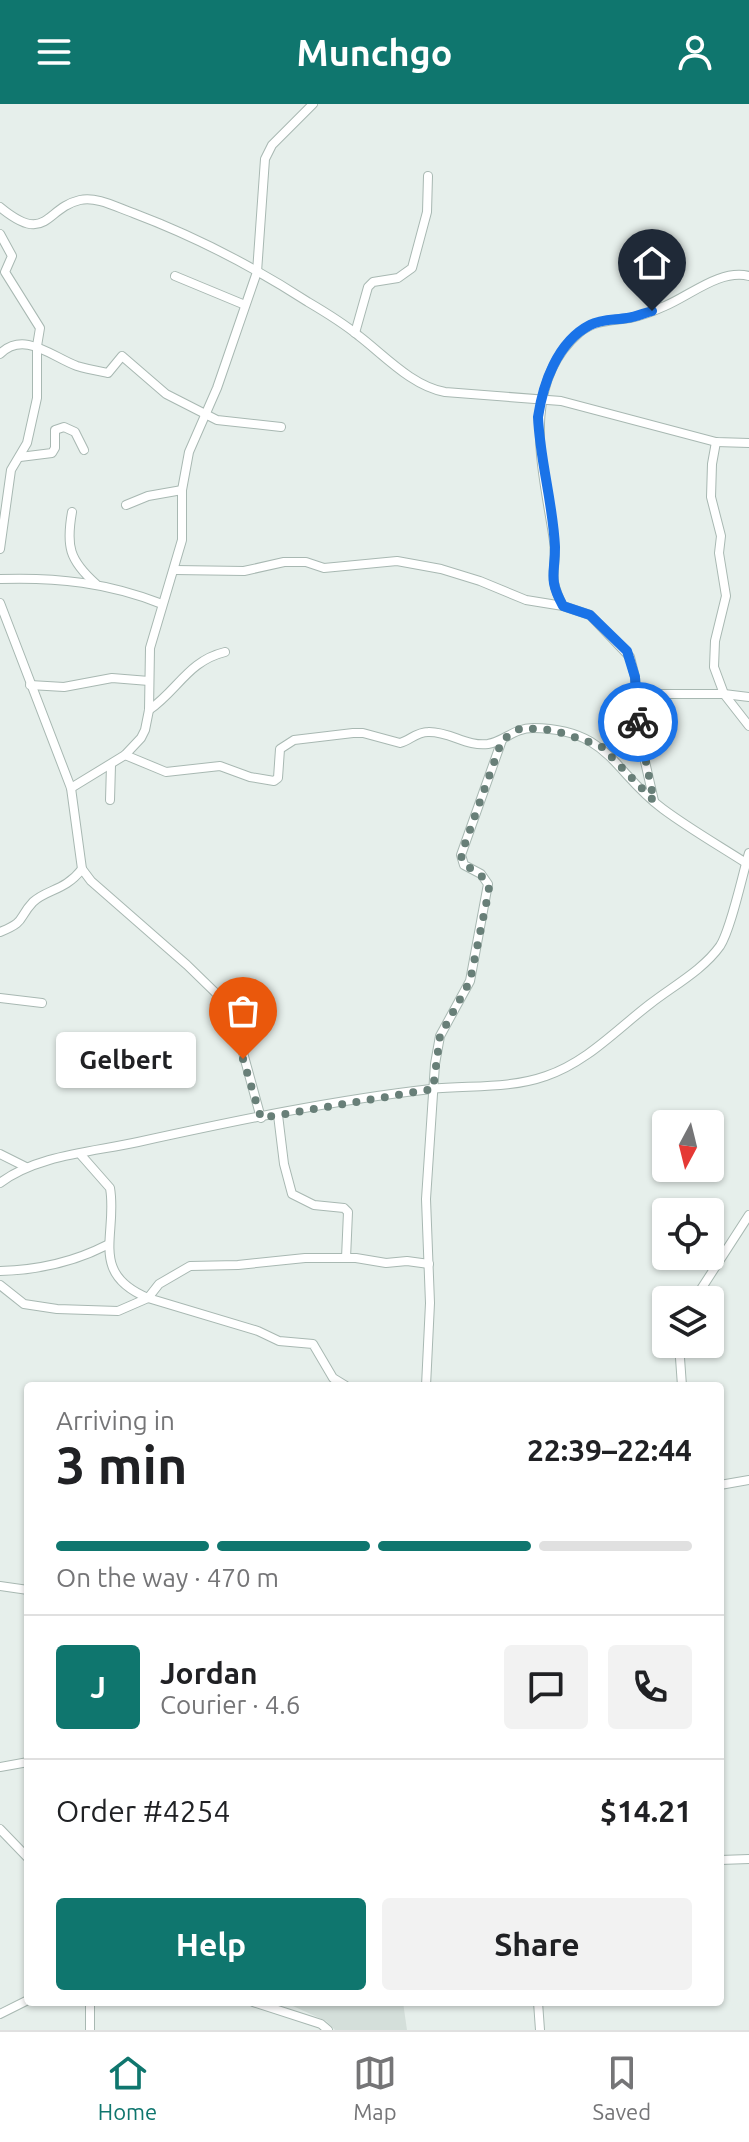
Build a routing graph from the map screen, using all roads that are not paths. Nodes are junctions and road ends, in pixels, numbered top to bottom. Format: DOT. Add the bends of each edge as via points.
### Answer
graph roads {
  1 [pos="313,104"];
  2 [pos="428,176"];
  3 [pos="0,207"];
  4 [pos="0,234"];
  5 [pos="257,272"];
  6 [pos="175,276"];
  7 [pos="749,276"];
  8 [pos="245,305"];
  9 [pos="355,333"];
  10 [pos="37,346"];
  11 [pos="0,354"];
  12 [pos="541,399"];
  13 [pos="204,414"];
  14 [pos="281,427"];
  15 [pos="716,442"];
  16 [pos="749,443"];
  17 [pos="84,450"];
  18 [pos="20,457"];
  19 [pos="182,490"];
  20 [pos="126,505"];
  21 [pos="72,512"];
  22 [pos="2,526"];
  23 [pos="0,549"];
  24 [pos="175,570"];
  25 [pos="0,579"];
  26 [pos="96,584"];
  27 [pos="0,603"];
  28 [pos="162,604"];
  29 [pos="563,606"];
  30 [pos="225,652"];
  31 [pos="149,681"];
  32 [pos="30,685"];
  33 [pos="635,694"];
  34 [pos="724,694"];
  35 [pos="749,697"];
  36 [pos="149,710"];
  37 [pos="749,726"];
  38 [pos="502,740"];
  39 [pos="125,755"];
  40 [pos="111,765"];
  41 [pos="71,788"];
  42 [pos="110,800"];
  43 [pos="654,801"];
  44 [pos="749,853"];
  45 [pos="82,869"];
  46 [pos="746,869"];
  47 [pos="0,932"];
  48 [pos="0,998"];
  49 [pos="42,1003"];
  50 [pos="433,1089"];
  51 [pos="278,1115"];
  52 [pos="261,1118"];
  53 [pos="0,1154"];
  54 [pos="81,1155"];
  55 [pos="26,1167"];
  56 [pos="0,1183"];
  57 [pos="749,1215"];
  58 [pos="107,1245"];
  59 [pos="346,1258"];
  60 [pos="429,1264"];
  61 [pos="0,1271"];
  62 [pos="0,1285"];
  63 [pos="703,1286"];
  64 [pos="148,1298"];
  65 [pos="680,1358"];
  66 [pos="340,1382"];
  67 [pos="426,1382"];
  68 [pos="682,1382"];
  69 [pos="749,1480"];
  70 [pos="724,1484"];
  71 [pos="0,1586"];
  72 [pos="24,1589"];
  73 [pos="24,1763"];
  74 [pos="0,1767"];
  75 [pos="0,1829"];
  76 [pos="24,1854"];
  77 [pos="749,1859"];
  78 [pos="724,1860"];
  79 [pos="24,2002"];
  80 [pos="90,2006"];
  81 [pos="265,2006"];
  82 [pos="538,2006"];
  83 [pos="0,2014"];
  84 [pos="90,2030"];
  85 [pos="328,2030"];
  86 [pos="540,2030"];
  1 -- 5 [label="street" via="268,151"];
  2 -- 9 [label="street" via="427,212 412,268 368,287"];
  3 -- 5 [label="street" via="37,225 77,201 96,200 178,231"];
  4 -- 10 [label="street" via="12,256 5,272 40,325"];
  5 -- 8 [label="street"];
  5 -- 9 [label="street"];
  6 -- 8 [label="street"];
  7 -- 12 [label="street" via="733,274 652,311 590,325 558,356"];
  8 -- 13 [label="street"];
  9 -- 12 [label="street" via="428,388"];
  10 -- 11 [label="street" via="18,344"];
  10 -- 13 [label="street" via="75,365 108,373 122,356 166,394"];
  10 -- 18 [label="street" via="37,398"];
  12 -- 15 [label="street" via="586,405"];
  12 -- 29 [label="street" via="539,428 555,547 552,581"];
  13 -- 14 [label="street" via="227,423"];
  13 -- 19 [label="street"];
  15 -- 16 [label="street"];
  15 -- 34 [label="street" via="711,497 721,536 726,596 713,659"];
  17 -- 18 [label="street" via="75,432 64,427 55,430 52,453"];
  18 -- 22 [label="street" via="11,470"];
  19 -- 20 [label="street"];
  19 -- 24 [label="street" via="183,531"];
  21 -- 26 [label="street" via="72,554"];
  22 -- 23 [label="street"];
  24 -- 28 [label="street"];
  24 -- 29 [label="street" via="244,571 297,561 324,568 397,561"];
  25 -- 26 [label="street"];
  26 -- 28 [label="street"];
  27 -- 32 [label="street"];
  28 -- 31 [label="street" via="150,648"];
  29 -- 33 [label="street" via="590,615 627,651"];
  30 -- 36 [label="street" via="201,660"];
  31 -- 32 [label="street" via="112,678 64,687"];
  31 -- 36 [label="street"];
  32 -- 41 [label="street"];
  33 -- 34 [label="street"];
  33 -- 43 [label="street"];
  34 -- 35 [label="street"];
  34 -- 37 [label="street"];
  36 -- 39 [label="street" via="141,738"];
  38 -- 39 [label="street" via="475,744 430,732 400,743 363,733 294,740 280,749 274,781 220,766 166,772"];
  38 -- 43 [label="street" via="521,728 533,728 587,740 601,746"];
  38 -- 50 [label="street" via="461,855 464,865 485,878 489,890 470,981 440,1036"];
  39 -- 40 [label="street"];
  40 -- 41 [label="street"];
  40 -- 42 [label="street"];
  41 -- 45 [label="street"];
  43 -- 46 [label="street"];
  44 -- 46 [label="street"];
  45 -- 47 [label="street" via="68,884 34,902 17,925"];
  45 -- 52 [label="street" via="224,1001"];
  46 -- 50 [label="street" via="722,943 710,958 577,1062 517,1083"];
  48 -- 49 [label="street"];
  50 -- 51 [label="street"];
  50 -- 60 [label="street" via="426,1199"];
  51 -- 52 [label="street"];
  51 -- 59 [label="street" via="292,1194 348,1212"];
  52 -- 54 [label="street"];
  53 -- 55 [label="street"];
  54 -- 55 [label="street"];
  54 -- 58 [label="street" via="111,1192"];
  55 -- 56 [label="street"];
  57 -- 63 [label="street"];
  58 -- 61 [label="street" via="48,1266"];
  58 -- 64 [label="street" via="122,1283"];
  59 -- 60 [label="street"];
  59 -- 64 [label="street" via="190,1266 159,1284"];
  60 -- 67 [label="street"];
  62 -- 64 [label="street" via="24,1304 57,1309 118,1311"];
  64 -- 66 [label="street" via="268,1338 313,1344"];
  65 -- 68 [label="street"];
  69 -- 70 [label="street"];
  71 -- 72 [label="street"];
  73 -- 74 [label="street"];
  75 -- 76 [label="street"];
  77 -- 78 [label="street"];
  79 -- 83 [label="street"];
  80 -- 84 [label="street"];
  81 -- 85 [label="street"];
  82 -- 86 [label="street"];
}
